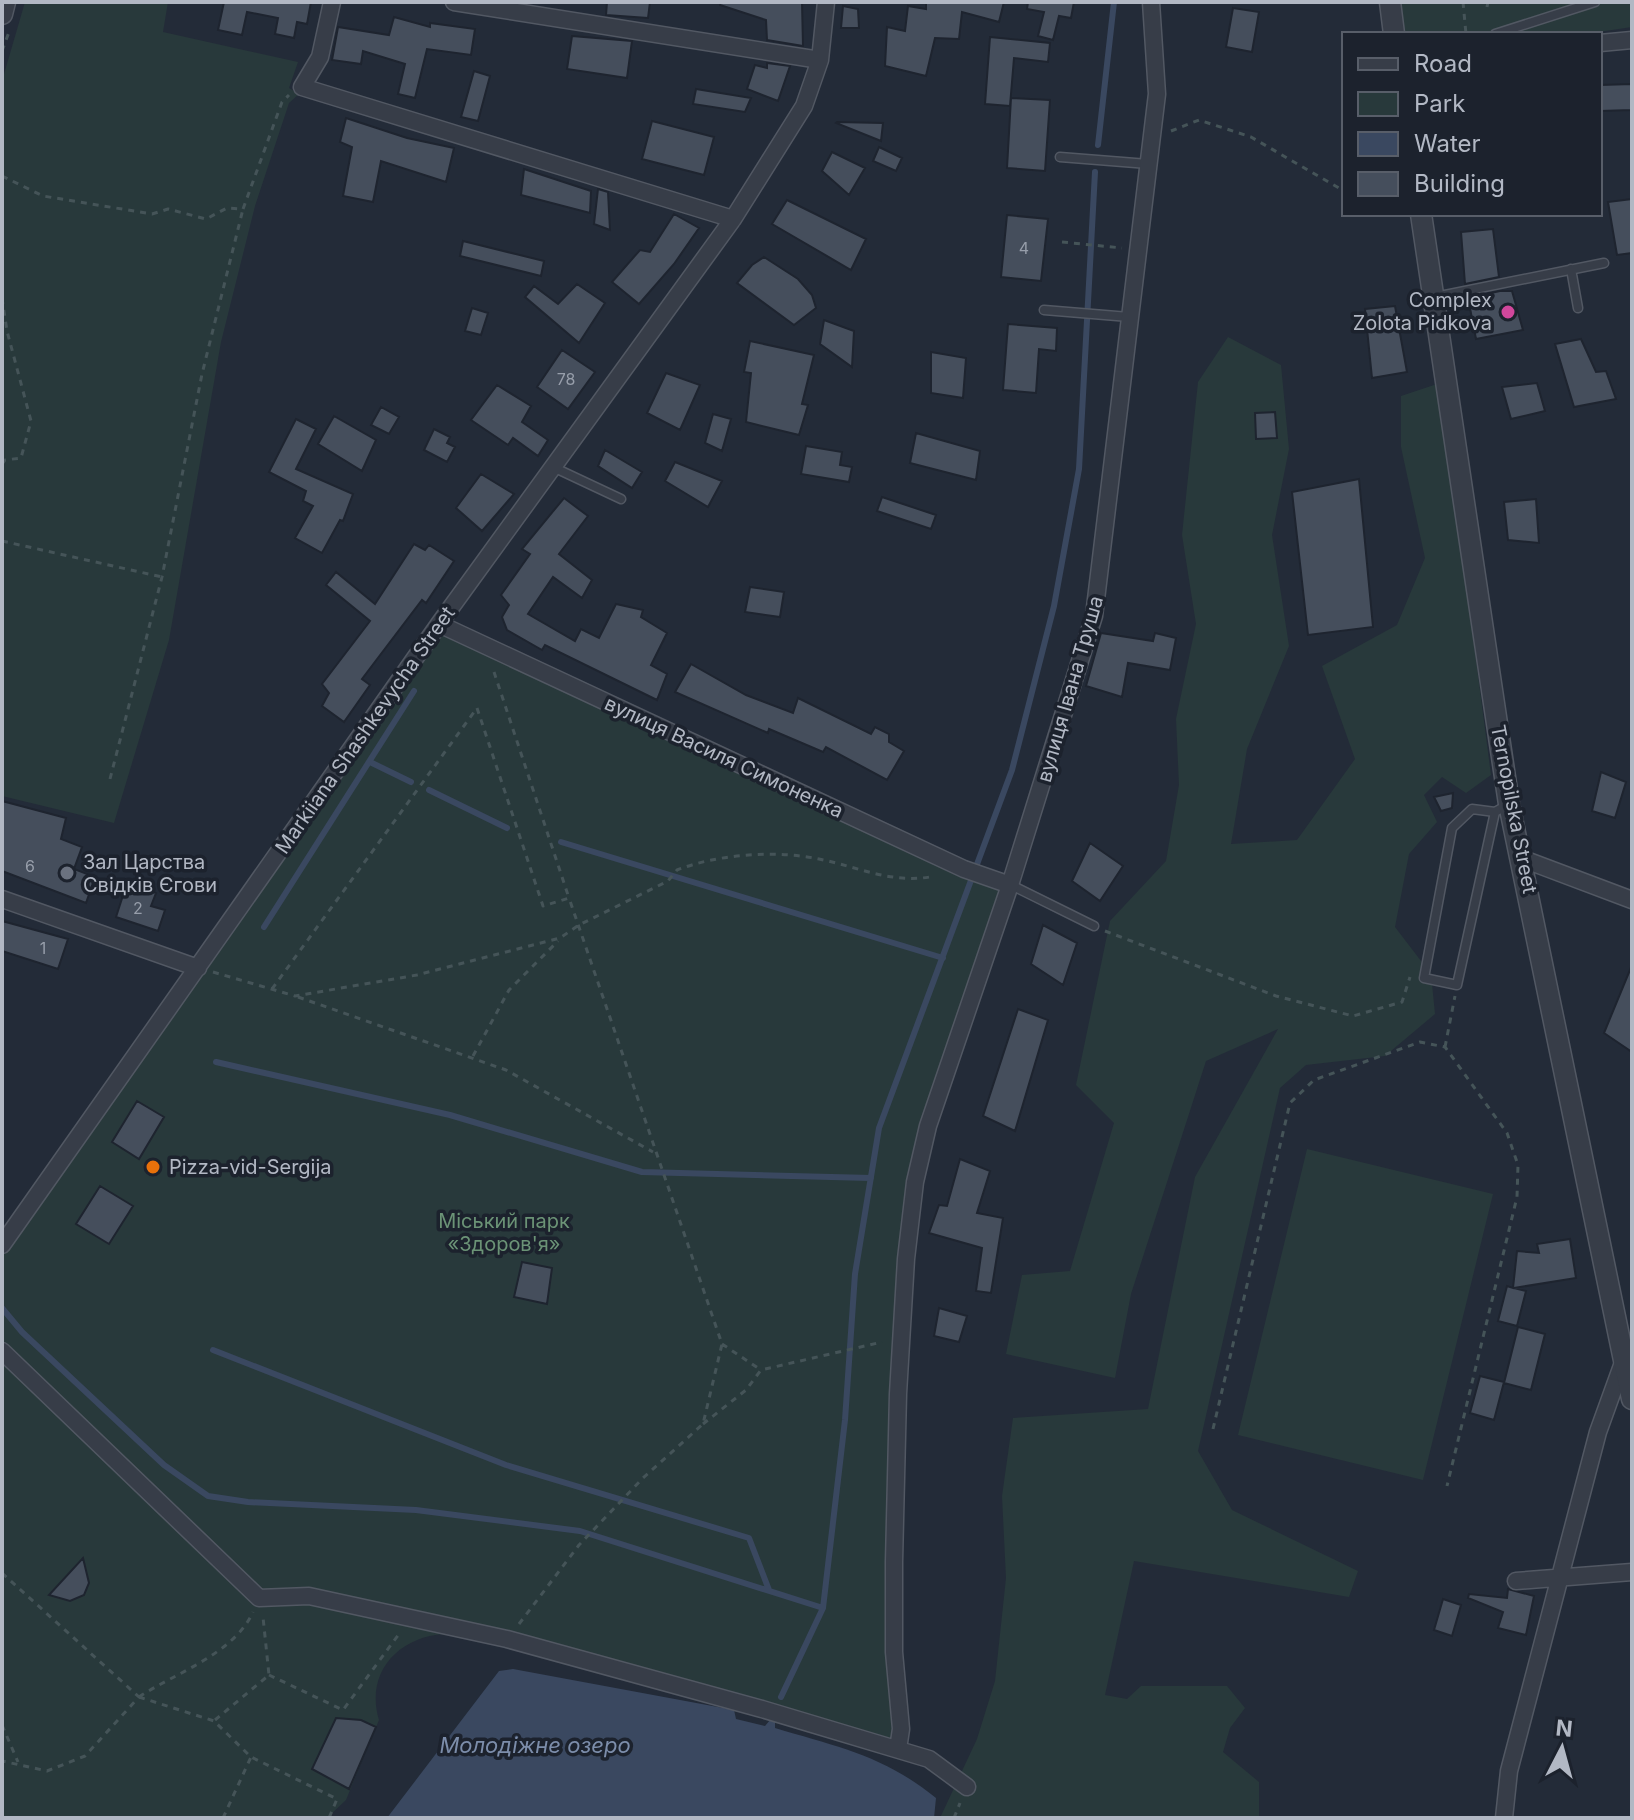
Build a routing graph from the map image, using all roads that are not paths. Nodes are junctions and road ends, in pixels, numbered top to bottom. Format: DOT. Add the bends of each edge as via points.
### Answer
graph roads {
  1 [pos="5,2"];
  2 [pos="332,2"];
  3 [pos="454,2"];
  4 [pos="826,2"];
  5 [pos="1151,2"];
  6 [pos="1390,2"];
  7 [pos="1595,2"];
  8 [pos="2,14"];
  9 [pos="1394,32"];
  10 [pos="1501,32"];
  11 [pos="1632,40"];
  12 [pos="1602,43"];
  13 [pos="820,60"];
  14 [pos="1060,157"];
  15 [pos="1148,164"];
  16 [pos="1421,216"];
  17 [pos="733,219"];
  18 [pos="1604,263"];
  19 [pos="1571,269"];
  20 [pos="1434,297"];
  21 [pos="1578,308"];
  22 [pos="1044,310"];
  23 [pos="1129,317"];
  24 [pos="555,468"];
  25 [pos="621,499"];
  26 [pos="439,624"];
  27 [pos="1502,808"];
  28 [pos="1523,859"];
  29 [pos="1010,885"];
  30 [pos="2,899"];
  31 [pos="1632,900"];
  32 [pos="1094,926"];
  33 [pos="198,968"];
  34 [pos="2,1245"];
  35 [pos="2,1351"];
  36 [pos="1624,1359"];
  37 [pos="1632,1399"];
  38 [pos="1632,1572"];
  39 [pos="1561,1580"];
  40 [pos="1516,1581"];
  41 [pos="898,1749"];
  42 [pos="967,1787"];
  43 [pos="1504,1818"];
  1 -- 8 [label="street"];
  2 -- 17 [label="street" via="320,57 298,89"];
  3 -- 13 [label="street"];
  4 -- 13 [label="street, Markiiana Shashkevycha Street"];
  5 -- 15 [label="street, вулиця Івана Труша" via="1157,94"];
  6 -- 9 [label="street"];
  7 -- 10 [label="lane"];
  11 -- 12 [label="street"];
  13 -- 17 [label="street, Markiiana Shashkevycha Street" via="804,106"];
  14 -- 15 [label="lane"];
  15 -- 23 [label="street, вулиця Івана Труша"];
  16 -- 20 [label="street, Ternopilska Street"];
  17 -- 24 [label="street, Markiiana Shashkevycha Street"];
  18 -- 19 [label="lane"];
  19 -- 20 [label="lane"];
  19 -- 21 [label="lane"];
  20 -- 27 [label="street, Ternopilska Street"];
  22 -- 23 [label="lane"];
  23 -- 29 [label="street, вулиця Івана Труша" via="1094,616"];
  24 -- 25 [label="lane"];
  24 -- 26 [label="street, Markiiana Shashkevycha Street"];
  26 -- 29 [label="street, вулиця Василя Симоненка" via="964,869"];
  26 -- 33 [label="street, Markiiana Shashkevycha Street"];
  27 -- 27 [label="lane" via="1457,985 1424,978 1452,828 1472,809"];
  27 -- 28 [label="street, Ternopilska Street"];
  28 -- 31 [label="street"];
  28 -- 36 [label="street, Ternopilska Street"];
  29 -- 32 [label="lane"];
  29 -- 41 [label="street, вулиця Івана Труша" via="928,1126 915,1182 899,1360 894,1562"];
  30 -- 33 [label="street"];
  33 -- 34 [label="street, Markiiana Shashkevycha Street"];
  35 -- 41 [label="street" via="261,1602 309,1596 507,1639"];
  36 -- 37 [label="street, Ternopilska Street"];
  36 -- 39 [label="street" via="1598,1432"];
  38 -- 39 [label="street"];
  39 -- 40 [label="street"];
  39 -- 43 [label="street" via="1509,1771"];
  41 -- 42 [label="street" via="929,1759"];
}
